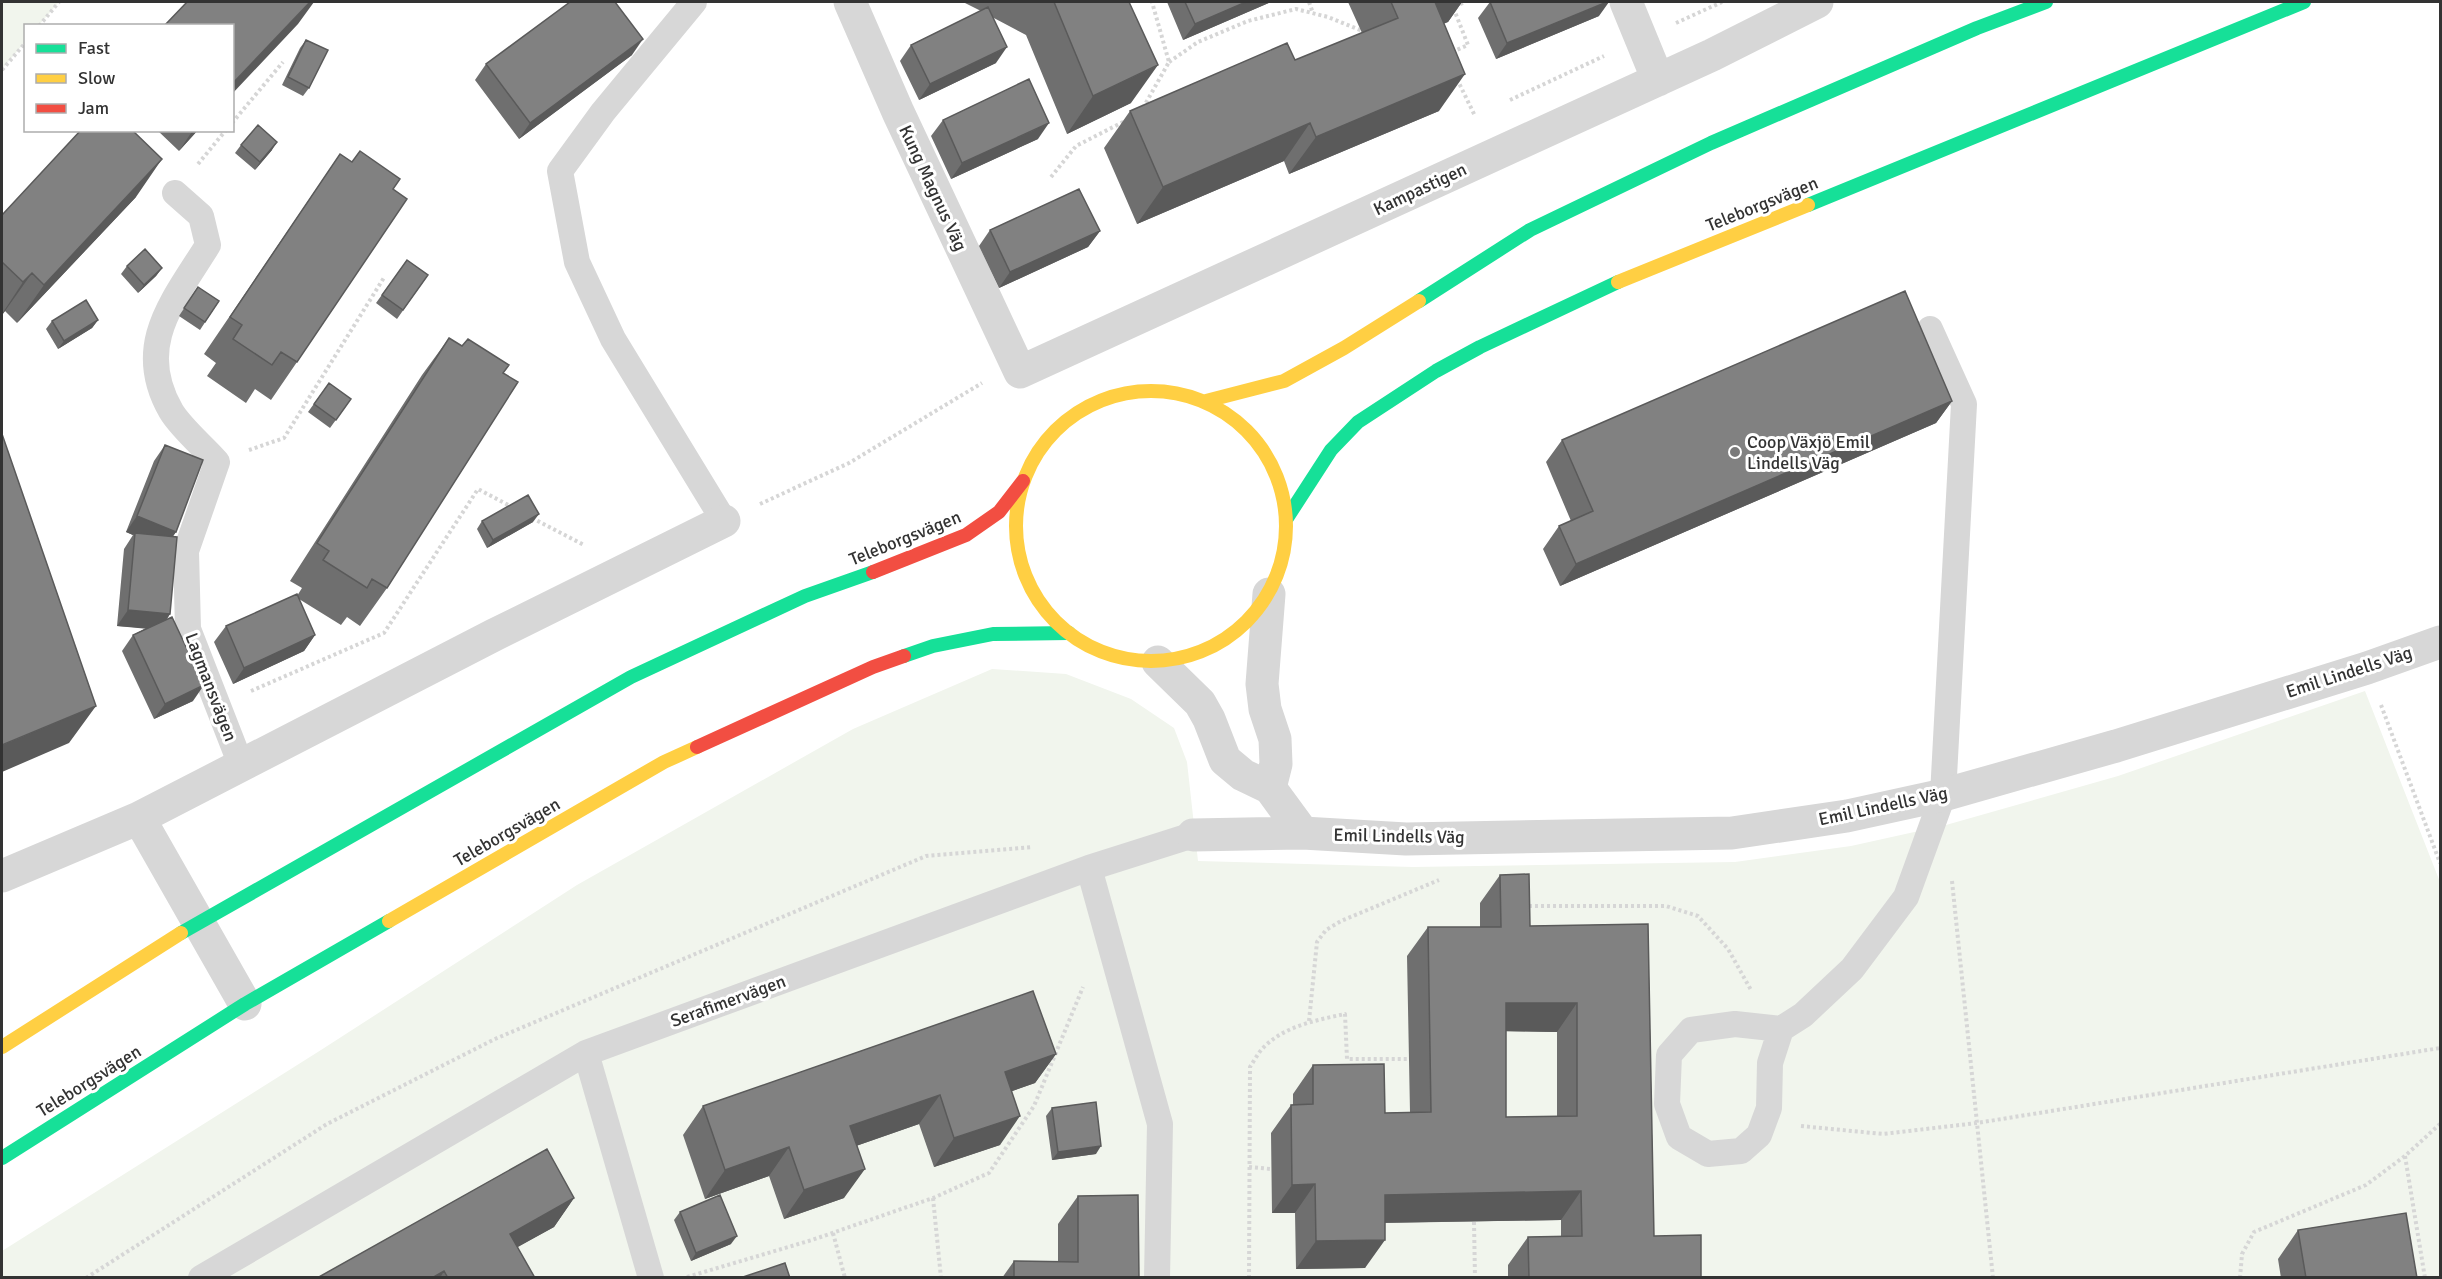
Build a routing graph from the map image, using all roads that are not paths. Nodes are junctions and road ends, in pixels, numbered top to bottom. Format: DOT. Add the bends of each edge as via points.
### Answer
graph roads {
  1 [pos="694,2"];
  2 [pos="850,2"];
  3 [pos="1626,2"];
  4 [pos="1817,2"];
  5 [pos="2046,2"];
  6 [pos="2304,2"];
  7 [pos="1658,80"];
  8 [pos="175,193"];
  9 [pos="1930,329"];
  10 [pos="1020,372"];
  11 [pos="1206,401"];
  12 [pos="1023,481"];
  13 [pos="1287,518"];
  14 [pos="724,521"];
  15 [pos="1269,594"];
  16 [pos="1069,633"];
  17 [pos="2440,642"];
  18 [pos="1158,662"];
  19 [pos="241,765"];
  20 [pos="1270,788"];
  21 [pos="1943,795"];
  22 [pos="139,818"];
  23 [pos="1304,833"];
  24 [pos="1193,835"];
  25 [pos="1089,868"];
  26 [pos="2,876"];
  27 [pos="198,922"];
  28 [pos="245,1005"];
  29 [pos="1781,1029"];
  30 [pos="2,1047"];
  31 [pos="586,1053"];
  32 [pos="2,1158"];
  33 [pos="201,1278"];
  34 [pos="651,1278"];
  35 [pos="1157,1278"];
  1 -- 14 [label="lane" via="560,171 577,262 613,339"];
  2 -- 10 [label="street, Kung Magnus Väg"];
  3 -- 7 [label="street"];
  4 -- 7 [label="street, Kampastigen"];
  5 -- 11 [label="main road" via="1711,143 1530,231 1344,348 1284,381"];
  6 -- 13 [label="main road, Teleborgsvägen" via="1616,283 1480,347 1358,422 1331,450"];
  7 -- 10 [label="street, Kampastigen"];
  8 -- 19 [label="lane, Lagmansvägen" via="201,216 208,245 168,309 156,339 156,378 172,413 218,462 186,551 188,629"];
  9 -- 21 [label="lane, Emil Lindells Väg" via="1964,404"];
  11 -- 12 [label="main road" via="1176,392 1143,390 1112,395 1083,408 1057,427 1037,452"];
  11 -- 13 [label="main road" via="1238,421 1263,448 1280,482"];
  12 -- 16 [label="main road" via="1016,514 1017,548 1027,580 1044,609"];
  12 -- 27 [label="main road, Teleborgsvägen" via="999,512 966,535 805,596 631,677"];
  13 -- 15 [label="main road" via="1282,561"];
  14 -- 19 [label="street, Lagmansvägen"];
  15 -- 18 [label="main road" via="1249,621 1222,642 1191,656"];
  15 -- 20 [label="street" via="1262,684 1275,740 1276,764"];
  16 -- 18 [label="main road" via="1095,650 1126,659"];
  16 -- 28 [label="main road, Teleborgsvägen" via="993,634 933,646 873,667 664,762"];
  17 -- 21 [label="street, Emil Lindells Väg" via="2116,746"];
  18 -- 20 [label="street" via="1200,703 1225,760 1243,775"];
  19 -- 22 [label="street, Lagmansvägen"];
  20 -- 23 [label="street"];
  21 -- 23 [label="street, Emil Lindells Väg" via="1847,816 1732,833 1406,839"];
  21 -- 29 [label="lane, Emil Lindells Väg" via="1906,897 1852,969 1803,1015"];
  22 -- 26 [label="street, Lagmansvägen"];
  22 -- 27 [label="street"];
  23 -- 24 [label="street, Emil Lindells Väg"];
  24 -- 25 [label="lane, Serafimervägen"];
  25 -- 31 [label="lane, Serafimervägen"];
  25 -- 35 [label="lane" via="1160,1124"];
  27 -- 28 [label="street"];
  27 -- 30 [label="main road, Teleborgsvägen"];
  28 -- 32 [label="main road, Teleborgsvägen"];
  29 -- 29 [label="lane" via="1735,1024 1691,1030 1669,1054 1667,1104 1679,1137 1708,1154 1741,1151 1759,1135 1770,1108 1770,1063"];
  31 -- 33 [label="lane, Serafimervägen"];
  31 -- 34 [label="lane"];
}
